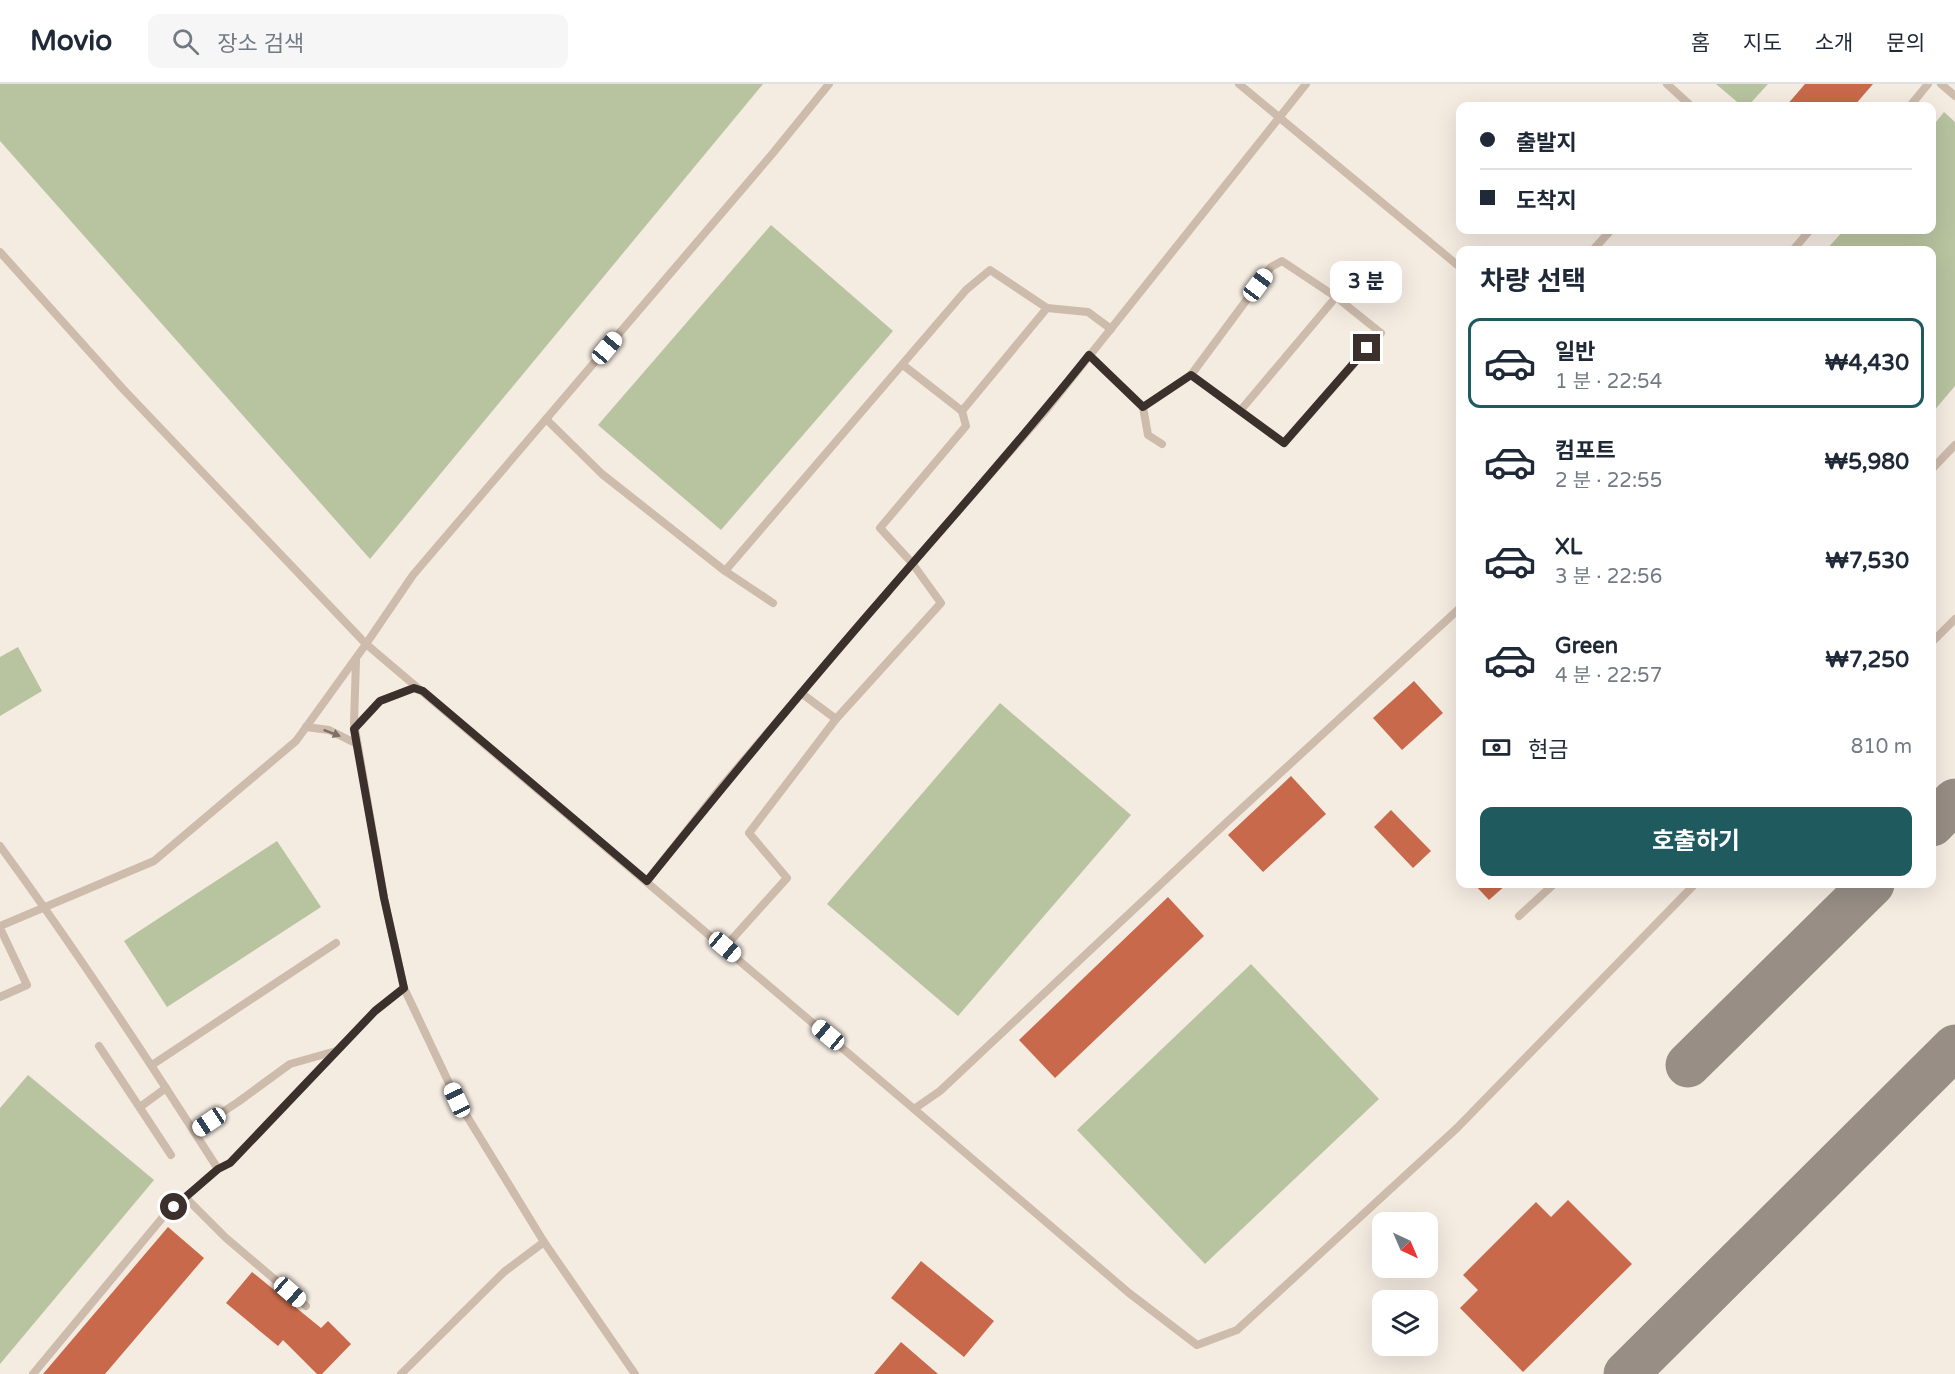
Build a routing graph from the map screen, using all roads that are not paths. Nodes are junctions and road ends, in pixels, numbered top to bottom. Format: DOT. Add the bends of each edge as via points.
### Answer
graph roads {
  1 [pos="829,84"];
  2 [pos="1239,84"];
  3 [pos="1306,84"];
  4 [pos="1667,84"];
  5 [pos="1928,84"];
  6 [pos="1941,84"];
  7 [pos="1955,96"];
  8 [pos="1687,102"];
  9 [pos="1913,102"];
  10 [pos="1280,117"];
  11 [pos="1607,234"];
  12 [pos="1807,234"];
  13 [pos="1597,246"];
  14 [pos="1796,246"];
  15 [pos="0,252"];
  16 [pos="1456,264"];
  17 [pos="1336,297"];
  18 [pos="1047,308"];
  19 [pos="1111,329"];
  20 [pos="1089,355"];
  21 [pos="903,364"];
  22 [pos="1191,375"];
  23 [pos="1143,407"];
  24 [pos="962,411"];
  25 [pos="1240,411"];
  26 [pos="546,419"];
  27 [pos="1161,444"];
  28 [pos="1955,444"];
  29 [pos="1936,465"];
  30 [pos="912,563"];
  31 [pos="725,571"];
  32 [pos="773,603"];
  33 [pos="1456,612"];
  34 [pos="1955,620"];
  35 [pos="1936,638"];
  36 [pos="366,644"];
  37 [pos="357,658"];
  38 [pos="423,691"];
  39 [pos="801,693"];
  40 [pos="836,719"];
  41 [pos="306,727"];
  42 [pos="354,729"];
  43 [pos="357,744"];
  44 [pos="0,846"];
  45 [pos="647,881"];
  46 [pos="1550,888"];
  47 [pos="1691,888"];
  48 [pos="45,907"];
  49 [pos="1519,916"];
  50 [pos="0,927"];
  51 [pos="336,943"];
  52 [pos="725,947"];
  53 [pos="404,988"];
  54 [pos="0,997"];
  55 [pos="99,1046"];
  56 [pos="337,1050"];
  57 [pos="152,1065"];
  58 [pos="166,1088"];
  59 [pos="140,1107"];
  60 [pos="915,1109"];
  61 [pos="194,1131"];
  62 [pos="171,1155"];
  63 [pos="218,1169"];
  64 [pos="186,1198"];
  65 [pos="544,1242"];
  66 [pos="306,1306"];
  67 [pos="33,1374"];
  68 [pos="401,1374"];
  69 [pos="634,1374"];
  1 -- 26 [label="lane"];
  2 -- 10 [label="lane"];
  3 -- 10 [label="lane"];
  4 -- 8 [label="lane"];
  5 -- 9 [label="lane"];
  6 -- 7 [label="lane"];
  10 -- 16 [label="lane"];
  10 -- 19 [label="lane"];
  11 -- 13 [label="lane"];
  12 -- 14 [label="lane"];
  15 -- 36 [label="lane" via="123,389"];
  17 -- 22 [label="lane" via="1282,261 1272,267"];
  17 -- 25 [label="lane"];
  17 -- 25 [label="lane" via="1381,333 1284,443"];
  18 -- 19 [label="lane" via="1088,312"];
  18 -- 21 [label="lane" via="990,270 966,290"];
  18 -- 24 [label="lane"];
  19 -- 20 [label="lane"];
  20 -- 23 [label="lane"];
  20 -- 30 [label="lane" via="1047,409"];
  21 -- 24 [label="lane"];
  21 -- 31 [label="lane"];
  22 -- 23 [label="lane"];
  22 -- 25 [label="lane"];
  23 -- 27 [label="lane" via="1148,435"];
  24 -- 30 [label="lane" via="966,426 880,528"];
  26 -- 31 [label="lane" via="602,474"];
  26 -- 36 [label="lane" via="413,575"];
  28 -- 29 [label="lane"];
  30 -- 39 [label="lane"];
  30 -- 40 [label="lane" via="941,603"];
  31 -- 32 [label="lane"];
  33 -- 60 [label="lane" via="940,1091"];
  34 -- 35 [label="lane"];
  36 -- 37 [label="lane"];
  36 -- 38 [label="lane"];
  37 -- 41 [label="lane"];
  37 -- 42 [label="lane"];
  38 -- 42 [label="lane" via="414,688 380,701"];
  38 -- 45 [label="lane"];
  39 -- 40 [label="lane"];
  39 -- 45 [label="lane"];
  40 -- 52 [label="lane" via="749,833 787,878"];
  41 -- 43 [label="lane, one-way" via="329,730"];
  41 -- 48 [label="lane" via="296,741 154,861"];
  42 -- 43 [label="lane"];
  43 -- 53 [label="lane"];
  44 -- 48 [label="lane"];
  45 -- 52 [label="lane"];
  46 -- 49 [label="lane"];
  47 -- 60 [label="lane" via="1448,1136 1237,1330 1197,1345 1129,1293"];
  48 -- 50 [label="lane"];
  48 -- 57 [label="lane"];
  50 -- 54 [label="lane" via="27,985"];
  51 -- 57 [label="lane"];
  52 -- 60 [label="lane"];
  53 -- 56 [label="lane"];
  53 -- 65 [label="lane" via="457,1100"];
  55 -- 59 [label="lane"];
  56 -- 61 [label="lane" via="290,1064"];
  56 -- 63 [label="lane" via="230,1163"];
  57 -- 58 [label="lane"];
  58 -- 59 [label="lane"];
  58 -- 61 [label="lane"];
  59 -- 62 [label="lane"];
  61 -- 63 [label="lane"];
  63 -- 64 [label="lane"];
  64 -- 66 [label="lane"];
  64 -- 67 [label="lane" via="163,1216"];
  65 -- 68 [label="lane" via="504,1272"];
  65 -- 69 [label="lane"];
}
